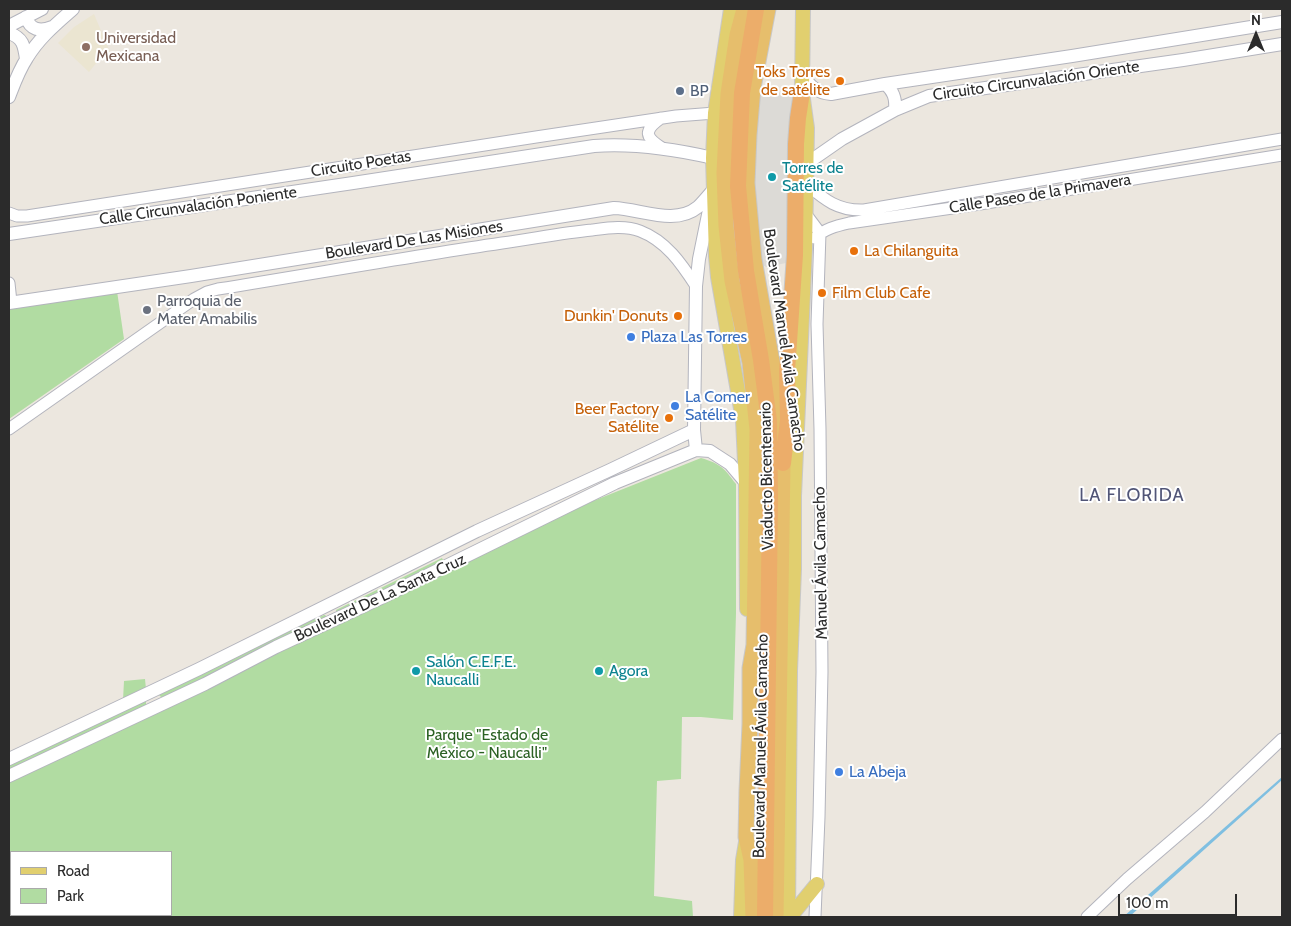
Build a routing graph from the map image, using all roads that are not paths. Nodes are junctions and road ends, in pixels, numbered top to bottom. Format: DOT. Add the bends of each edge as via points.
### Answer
graph roads {
  1 [pos="42,9"];
  2 [pos="73,9"];
  3 [pos="731,9"];
  4 [pos="744,9"];
  5 [pos="756,9"];
  6 [pos="768,9"];
  7 [pos="803,9"];
  8 [pos="26,17"];
  9 [pos="1282,22"];
  10 [pos="9,26"];
  11 [pos="52,27"];
  12 [pos="9,32"];
  13 [pos="1282,44"];
  14 [pos="26,59"];
  15 [pos="802,73"];
  16 [pos="925,79"];
  17 [pos="885,84"];
  18 [pos="802,92"];
  19 [pos="929,96"];
  20 [pos="9,97"];
  21 [pos="895,110"];
  22 [pos="715,113"];
  23 [pos="661,118"];
  24 [pos="1282,139"];
  25 [pos="662,148"];
  26 [pos="1282,155"];
  27 [pos="713,158"];
  28 [pos="806,164"];
  29 [pos="350,166"];
  30 [pos="353,183"];
  31 [pos="806,184"];
  32 [pos="713,190"];
  33 [pos="642,212"];
  34 [pos="9,213"];
  35 [pos="805,213"];
  36 [pos="639,230"];
  37 [pos="820,233"];
  38 [pos="9,234"];
  39 [pos="805,249"];
  40 [pos="9,283"];
  41 [pos="696,286"];
  42 [pos="10,303"];
  43 [pos="9,428"];
  44 [pos="694,430"];
  45 [pos="696,450"];
  46 [pos="783,463"];
  47 [pos="746,483"];
  48 [pos="750,668"];
  49 [pos="1282,739"];
  50 [pos="9,759"];
  51 [pos="9,776"];
  52 [pos="746,837"];
  53 [pos="817,884"];
  54 [pos="741,917"];
  55 [pos="753,917"];
  56 [pos="765,917"];
  57 [pos="776,917"];
  58 [pos="789,917"];
  59 [pos="815,917"];
  60 [pos="1087,917"];
  1 -- 8 [label="main road"];
  2 -- 11 [label="main road"];
  3 -- 22 [label="main road, Boulevard Manuel Ávila Camacho"];
  4 -- 48 [label="highway, Boulevard Manuel Ávila Camacho" via="728,94 724,173 732,281 750,363 757,429 754,644"];
  5 -- 56 [label="highway, Viaducto Bicentenario" via="742,93 738,186 746,271 769,420"];
  6 -- 46 [label="highway, Boulevard Manuel Ávila Camacho" via="753,88 748,183 754,259 776,384"];
  7 -- 15 [label="main road, Boulevard Manuel Ávila Camacho"];
  8 -- 10 [label="main road"];
  8 -- 11 [label="main road" via="35,29"];
  9 -- 16 [label="main road"];
  11 -- 14 [label="main road"];
  12 -- 14 [label="main road" via="21,41"];
  13 -- 19 [label="main road, Circuito Circunvalación Oriente"];
  14 -- 20 [label="main road"];
  15 -- 17 [label="main road" via="814,89 824,94"];
  15 -- 18 [label="main road, Boulevard Manuel Ávila Camacho"];
  16 -- 17 [label="main road"];
  16 -- 19 [label="main road" via="924,88"];
  17 -- 21 [label="main road" via="894,94"];
  18 -- 28 [label="main road, Boulevard Manuel Ávila Camacho" via="807,128"];
  18 -- 46 [label="highway" via="796,144 795,255 787,370 788,420"];
  19 -- 21 [label="main road, Circuito Circunvalación Oriente"];
  21 -- 28 [label="main road, Circuito Circunvalación Oriente" via="842,139"];
  22 -- 23 [label="street, Circuito Poetas"];
  22 -- 27 [label="main road, Boulevard Manuel Ávila Camacho"];
  23 -- 25 [label="street" via="650,126 648,134"];
  23 -- 29 [label="street, Circuito Poetas"];
  24 -- 31 [label="street, Calle Paseo de la Primavera" via="864,210 844,209"];
  25 -- 27 [label="main road, Calle Circunvalación Poniente"];
  25 -- 30 [label="main road, Calle Circunvalación Poniente" via="627,144 594,146"];
  26 -- 37 [label="street, Calle Paseo de la Primavera" via="837,225"];
  27 -- 32 [label="main road, Boulevard Manuel Ávila Camacho"];
  28 -- 31 [label="main road, Boulevard Manuel Ávila Camacho"];
  29 -- 30 [label="street"];
  29 -- 34 [label="street, Circuito Poetas" via="27,216"];
  30 -- 38 [label="main road, Calle Circunvalación Poniente"];
  31 -- 35 [label="main road, Boulevard Manuel Ávila Camacho"];
  32 -- 33 [label="main road, Boulevard De Las Misiones" via="699,206 682,215"];
  32 -- 41 [label="main road"];
  32 -- 47 [label="main road, Boulevard Manuel Ávila Camacho" via="718,277 743,420"];
  33 -- 36 [label="street"];
  33 -- 42 [label="main road, Boulevard De Las Misiones" via="614,208"];
  35 -- 37 [label="street"];
  35 -- 39 [label="main road, Boulevard Manuel Ávila Camacho"];
  36 -- 41 [label="street, Boulevard De Las Misiones" via="666,246"];
  36 -- 43 [label="street, Boulevard De Las Misiones" via="613,227 568,232 218,288 194,299"];
  37 -- 39 [label="street, Calle Paseo de la Primavera"];
  37 -- 53 [label="street, Manuel Ávila Camacho" via="817,324 822,672"];
  39 -- 58 [label="main road, Boulevard Manuel Ávila Camacho" via="794,496"];
  40 -- 42 [label="street"];
  41 -- 44 [label="main road"];
  44 -- 45 [label="main road"];
  44 -- 50 [label="main road, Boulevard De La Santa Cruz" via="477,531"];
  45 -- 47 [label="main road" via="710,451 730,464"];
  45 -- 51 [label="main road, Boulevard De La Santa Cruz" via="616,483"];
  46 -- 57 [label="highway, Boulevard Manuel Ávila Camacho"];
  47 -- 48 [label="main road, Boulevard Manuel Ávila Camacho"];
  48 -- 52 [label="highway, Boulevard Manuel Ávila Camacho"];
  49 -- 60 [label="street"];
  52 -- 54 [label="main road, Boulevard Manuel Ávila Camacho"];
  52 -- 55 [label="highway, Boulevard Manuel Ávila Camacho" via="751,860"];
  53 -- 58 [label="main road"];
  53 -- 59 [label="street, Manuel Ávila Camacho"];
}
